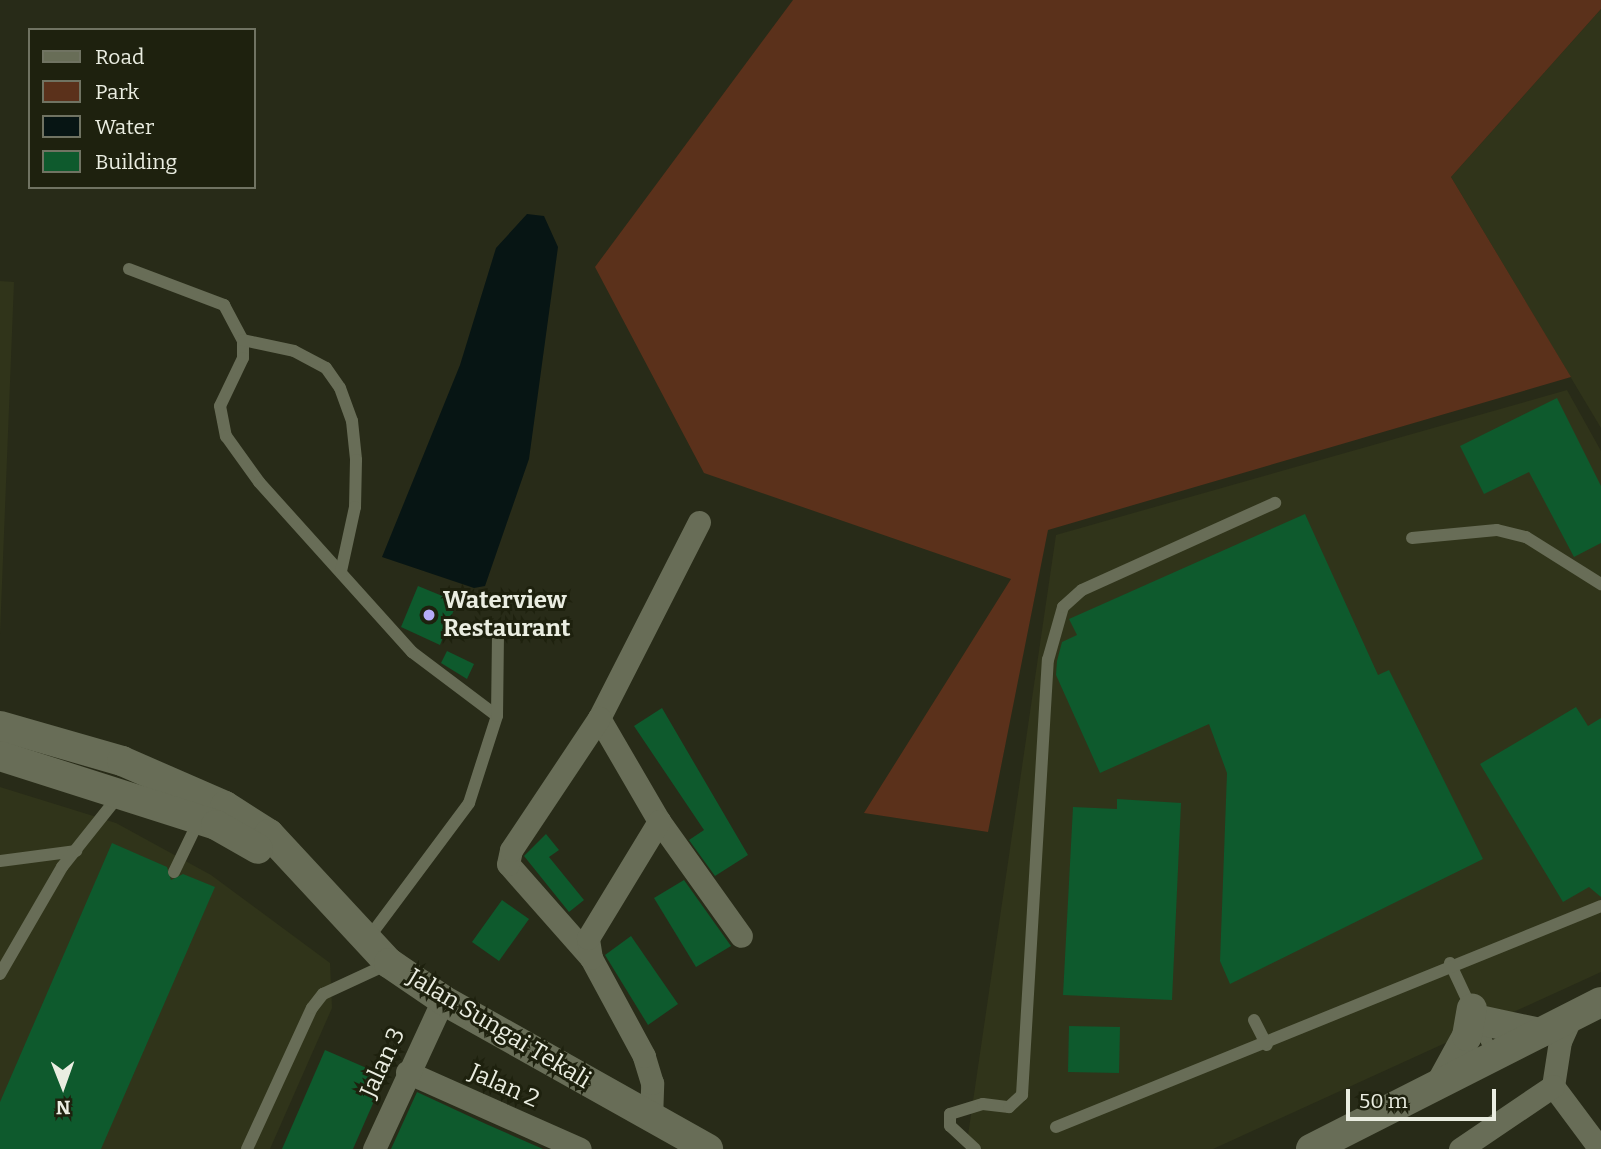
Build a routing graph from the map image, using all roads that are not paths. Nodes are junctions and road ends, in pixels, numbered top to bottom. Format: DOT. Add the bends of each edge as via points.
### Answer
graph roads {
  1 [pos="129,269"];
  2 [pos="243,340"];
  3 [pos="1275,503"];
  4 [pos="699,522"];
  5 [pos="1412,538"];
  6 [pos="341,571"];
  7 [pos="1601,584"];
  8 [pos="498,638"];
  9 [pos="497,716"];
  10 [pos="598,718"];
  11 [pos="0,726"];
  12 [pos="0,756"];
  13 [pos="120,793"];
  14 [pos="199,819"];
  15 [pos="659,821"];
  16 [pos="76,851"];
  17 [pos="0,861"];
  18 [pos="174,872"];
  19 [pos="311,882"];
  20 [pos="1601,906"];
  21 [pos="741,936"];
  22 [pos="364,943"];
  23 [pos="591,958"];
  24 [pos="389,963"];
  25 [pos="1450,964"];
  26 [pos="0,974"];
  27 [pos="443,1000"];
  28 [pos="1601,1002"];
  29 [pos="1475,1014"];
  30 [pos="1570,1019"];
  31 [pos="1254,1020"];
  32 [pos="1540,1033"];
  33 [pos="1266,1045"];
  34 [pos="1493,1055"];
  35 [pos="407,1072"];
  36 [pos="1443,1080"];
  37 [pos="1553,1086"];
  38 [pos="652,1119"];
  39 [pos="1056,1127"];
  40 [pos="247,1149"];
  41 [pos="374,1149"];
  42 [pos="580,1149"];
  43 [pos="708,1149"];
  44 [pos="975,1149"];
  45 [pos="1311,1149"];
  46 [pos="1460,1149"];
  47 [pos="1600,1149"];
  1 -- 2 [label="lane" via="224,305"];
  2 -- 6 [label="lane" via="243,358 219,406 226,436 259,482"];
  2 -- 6 [label="lane" via="294,351 326,368 340,388 352,421 356,460 355,507"];
  3 -- 44 [label="lane" via="1082,590 1063,607 1048,660 1022,1095 1009,1107 983,1104 950,1114 950,1126"];
  4 -- 10 [label="street"];
  5 -- 7 [label="lane" via="1497,530 1526,537"];
  6 -- 9 [label="lane" via="412,652"];
  8 -- 9 [label="lane"];
  9 -- 22 [label="lane" via="489,753 463,814"];
  10 -- 15 [label="street"];
  10 -- 23 [label="street" via="511,850 508,864"];
  11 -- 19 [label="street, Jalan Sungai Tekali" via="122,761 225,806 269,834"];
  12 -- 13 [label="street, Jalan Sungai Tekali"];
  13 -- 14 [label="street, Jalan Sungai Tekali"];
  13 -- 16 [label="lane"];
  14 -- 18 [label="lane"];
  14 -- 19 [label="street, Jalan Sungai Tekali"];
  15 -- 21 [label="street"];
  15 -- 23 [label="street" via="594,922 588,938"];
  16 -- 17 [label="lane"];
  16 -- 26 [label="lane"];
  19 -- 22 [label="street, Jalan Sungai Tekali"];
  20 -- 25 [label="lane"];
  22 -- 24 [label="street, Jalan Sungai Tekali"];
  23 -- 38 [label="street" via="644,1056 652,1083"];
  24 -- 27 [label="street, Jalan Sungai Tekali"];
  24 -- 40 [label="lane" via="323,994 312,1007"];
  25 -- 29 [label="lane"];
  25 -- 33 [label="lane"];
  27 -- 35 [label="street, Jalan 3"];
  27 -- 38 [label="street, Jalan Sungai Tekali"];
  28 -- 30 [label="street"];
  29 -- 32 [label="street"];
  29 -- 34 [label="lane"];
  29 -- 36 [label="street"];
  30 -- 32 [label="street"];
  30 -- 37 [label="street" via="1560,1041"];
  31 -- 33 [label="lane"];
  32 -- 34 [label="street"];
  33 -- 39 [label="lane"];
  34 -- 36 [label="street"];
  35 -- 41 [label="street, Jalan 3"];
  35 -- 42 [label="street, Jalan 2"];
  36 -- 45 [label="street"];
  37 -- 46 [label="street"];
  37 -- 47 [label="street"];
  38 -- 43 [label="street, Jalan Sungai Tekali"];
}
